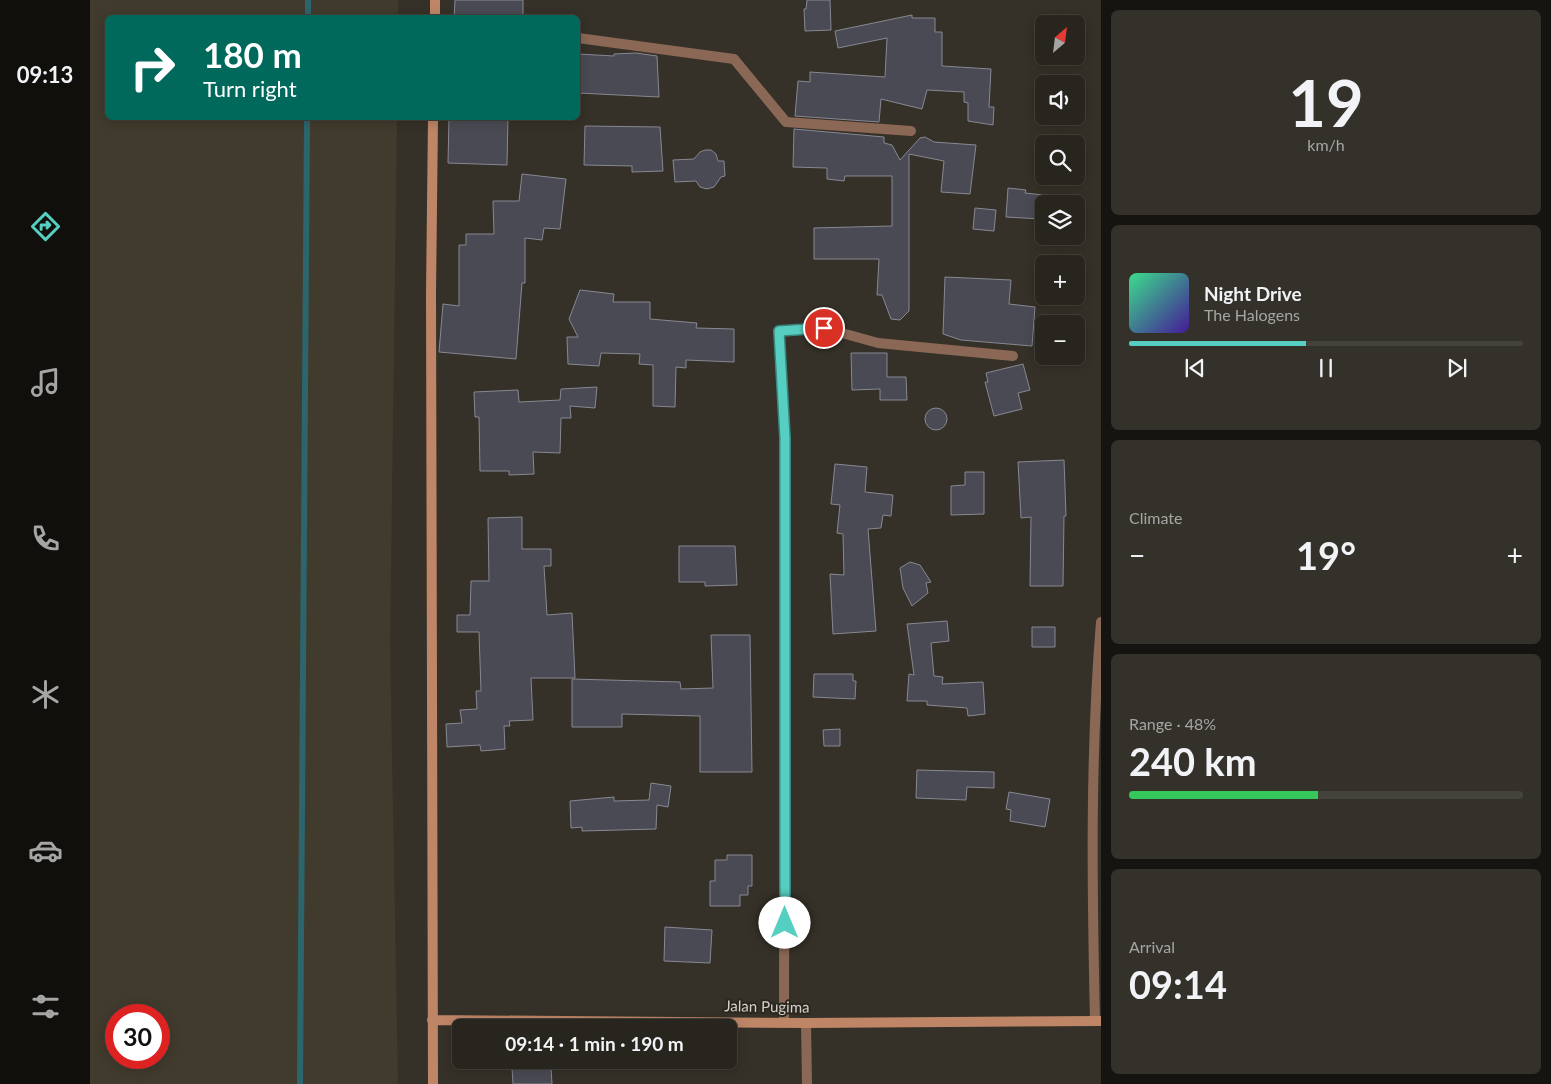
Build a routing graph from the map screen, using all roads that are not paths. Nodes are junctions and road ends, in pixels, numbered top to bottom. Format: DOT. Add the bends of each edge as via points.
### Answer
graph roads {
  1 [pos="435,0"];
  2 [pos="435,15"];
  3 [pos="580,38"];
  4 [pos="433,120"];
  5 [pos="911,131"];
  6 [pos="1013,356"];
  7 [pos="1101,622"];
  8 [pos="432,1020"];
  9 [pos="784,1021"];
  10 [pos="1098,1021"];
  11 [pos="806,1023"];
  12 [pos="433,1084"];
  13 [pos="807,1084"];
  1 -- 2 [label="main road"];
  3 -- 5 [label="street" via="734,59 786,122"];
  4 -- 8 [label="main road"];
  6 -- 9 [label="street" via="878,343 824,328 779,331 785,438"];
  7 -- 10 [label="street" via="1096,680 1092,860"];
  8 -- 9 [label="main road, Jalan Pugima"];
  8 -- 12 [label="main road"];
  9 -- 11 [label="main road, Jalan Pugima"];
  10 -- 11 [label="main road, Jalan Pugima"];
  11 -- 13 [label="street"];
}
